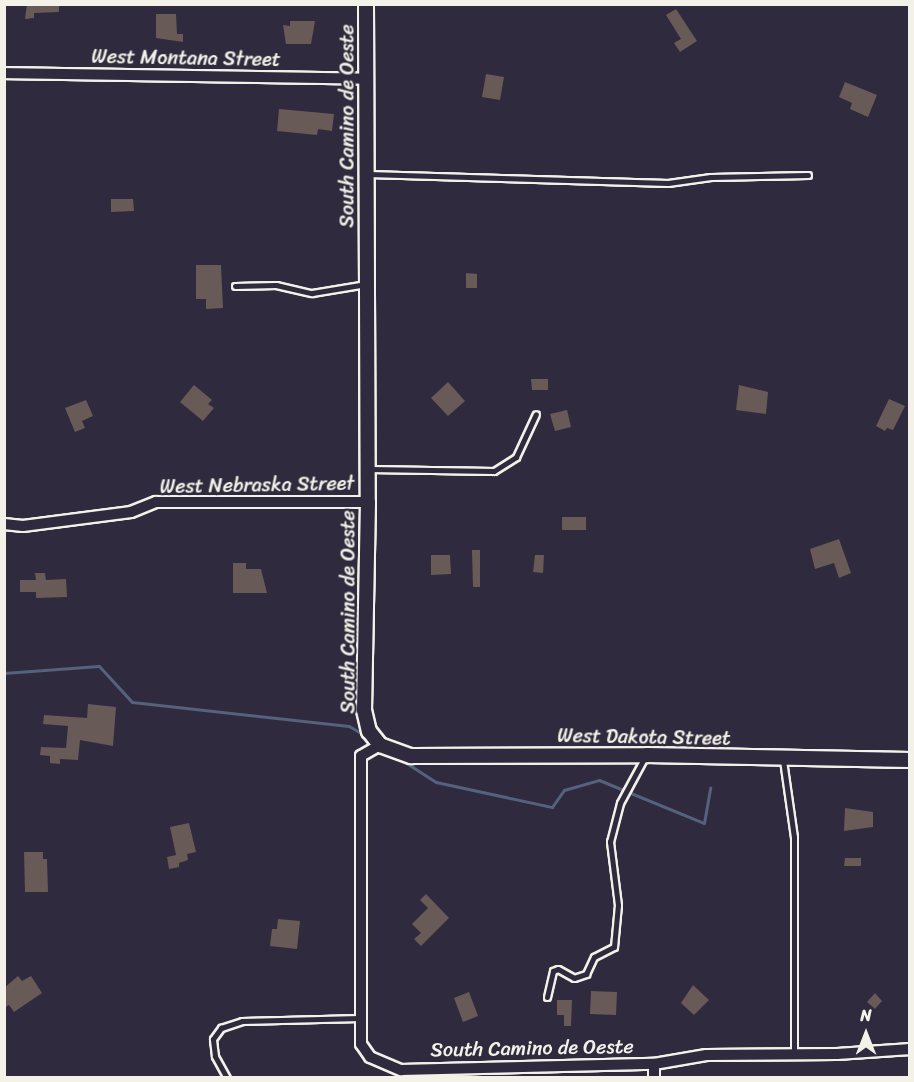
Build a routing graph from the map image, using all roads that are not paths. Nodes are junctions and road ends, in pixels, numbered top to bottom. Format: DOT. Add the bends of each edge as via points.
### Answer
graph roads {
  1 [pos="366,4"];
  2 [pos="6,71"];
  3 [pos="366,79"];
  4 [pos="366,174"];
  5 [pos="808,175"];
  6 [pos="366,284"];
  7 [pos="235,286"];
  8 [pos="536,414"];
  9 [pos="367,470"];
  10 [pos="368,502"];
  11 [pos="4,524"];
  12 [pos="380,745"];
  13 [pos="647,754"];
  14 [pos="783,759"];
  15 [pos="909,760"];
  16 [pos="547,997"];
  17 [pos="361,1018"];
  18 [pos="909,1049"];
  19 [pos="794,1054"];
  20 [pos="654,1064"];
  21 [pos="227,1077"];
  22 [pos="654,1077"];
  1 -- 3 [label="street, South Camino de Oeste"];
  2 -- 3 [label="street, West Montana Street"];
  3 -- 4 [label="street, South Camino de Oeste"];
  4 -- 5 [label="lane" via="668,183"];
  4 -- 6 [label="street, South Camino de Oeste"];
  6 -- 7 [label="lane" via="312,293 276,285"];
  6 -- 9 [label="street, South Camino de Oeste"];
  8 -- 9 [label="lane" via="516,457 494,471"];
  9 -- 10 [label="street, South Camino de Oeste"];
  10 -- 11 [label="street, West Nebraska Street" via="156,502 131,512 23,526"];
  10 -- 12 [label="street, South Camino de Oeste" via="364,711 369,731"];
  12 -- 13 [label="street, West Dakota Street" via="411,756"];
  12 -- 17 [label="street, South Camino de Oeste" via="361,756"];
  13 -- 14 [label="street, West Dakota Street"];
  13 -- 16 [label="lane" via="620,803 610,842 618,905 614,947 594,957 586,974 574,978 558,969 553,971"];
  14 -- 15 [label="street, West Dakota Street"];
  14 -- 19 [label="lane" via="794,837"];
  17 -- 20 [label="street, South Camino de Oeste" via="361,1044 370,1057 401,1070"];
  17 -- 21 [label="lane" via="242,1021 221,1028 213,1039 214,1056"];
  18 -- 19 [label="street, South Camino de Oeste"];
  19 -- 20 [label="street, South Camino de Oeste" via="706,1055"];
  20 -- 22 [label="street"];
}
